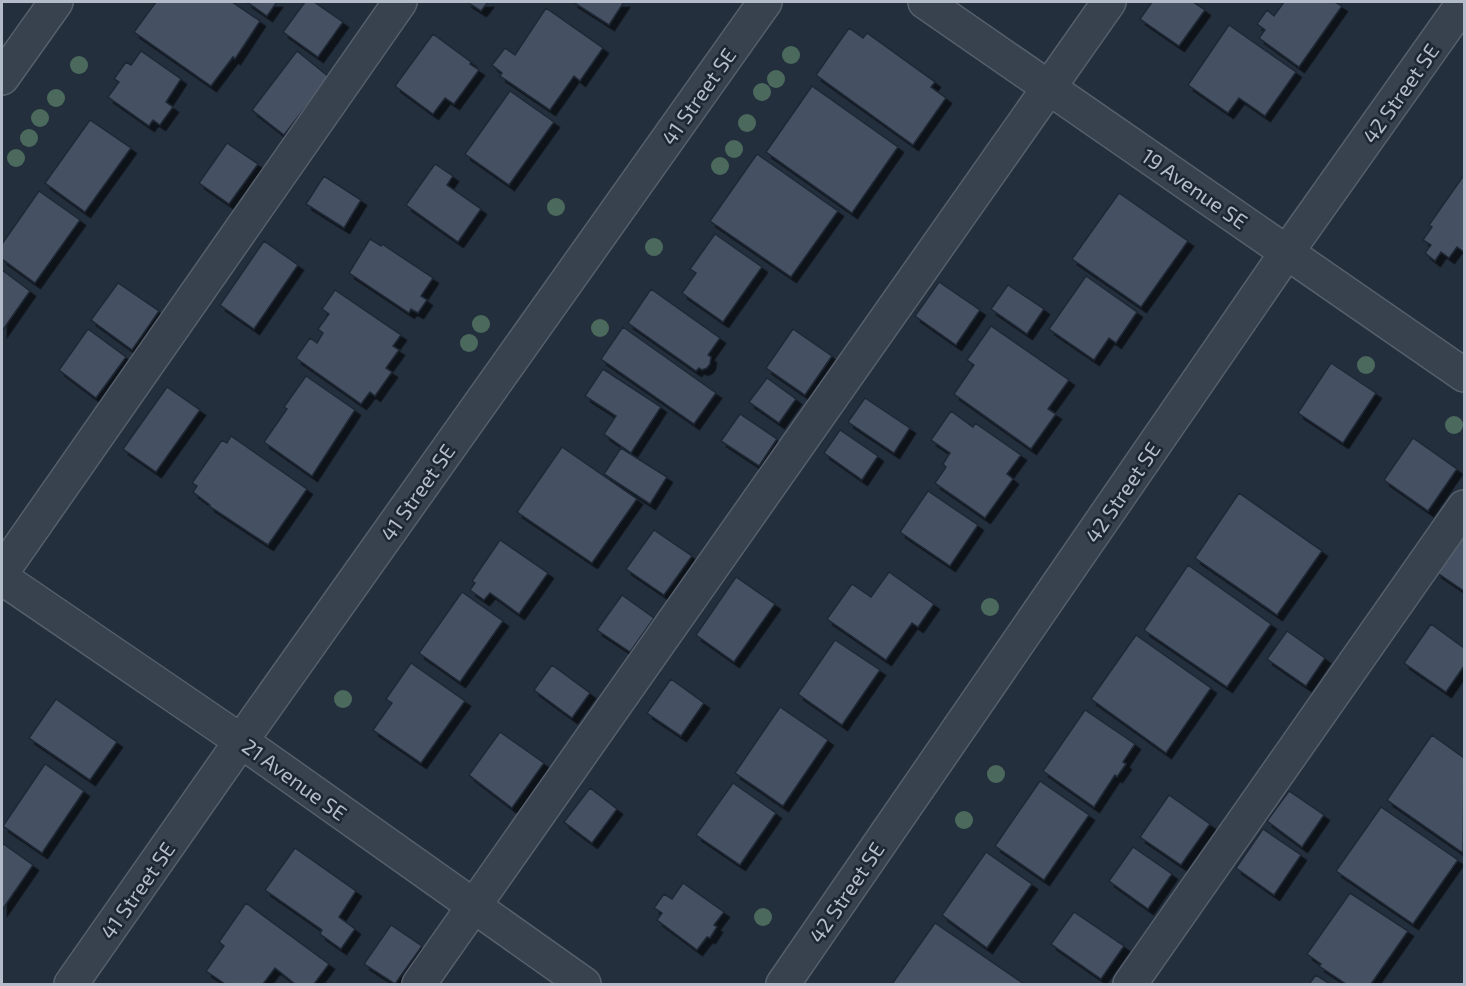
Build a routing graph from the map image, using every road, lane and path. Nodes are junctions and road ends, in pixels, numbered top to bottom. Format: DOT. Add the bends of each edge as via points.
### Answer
graph roads {
  1 [pos="56,2"];
  2 [pos="400,2"];
  3 [pos="765,2"];
  4 [pos="926,2"];
  5 [pos="1109,2"];
  6 [pos="1464,2"];
  7 [pos="2,78"];
  8 [pos="1049,87"];
  9 [pos="1287,252"];
  10 [pos="1464,375"];
  11 [pos="1464,507"];
  12 [pos="2,572"];
  13 [pos="2,579"];
  14 [pos="241,741"];
  15 [pos="473,907"];
  16 [pos="71,984"];
  17 [pos="419,984"];
  18 [pos="585,984"];
  19 [pos="783,984"];
  20 [pos="1130,984"];
  1 -- 7 [label="street"];
  2 -- 12 [label="street"];
  3 -- 14 [label="street, 41 Street SE"];
  4 -- 8 [label="street, 19 Avenue SE"];
  5 -- 8 [label="street"];
  6 -- 9 [label="street, 42 Street SE"];
  8 -- 9 [label="street, 19 Avenue SE"];
  8 -- 15 [label="street"];
  9 -- 10 [label="street, 19 Avenue SE"];
  9 -- 19 [label="street, 42 Street SE"];
  11 -- 20 [label="street"];
  13 -- 14 [label="street, 21 Avenue SE"];
  14 -- 15 [label="street, 21 Avenue SE"];
  14 -- 16 [label="street, 41 Street SE"];
  15 -- 17 [label="street"];
  15 -- 18 [label="street, 21 Avenue SE"];
}
